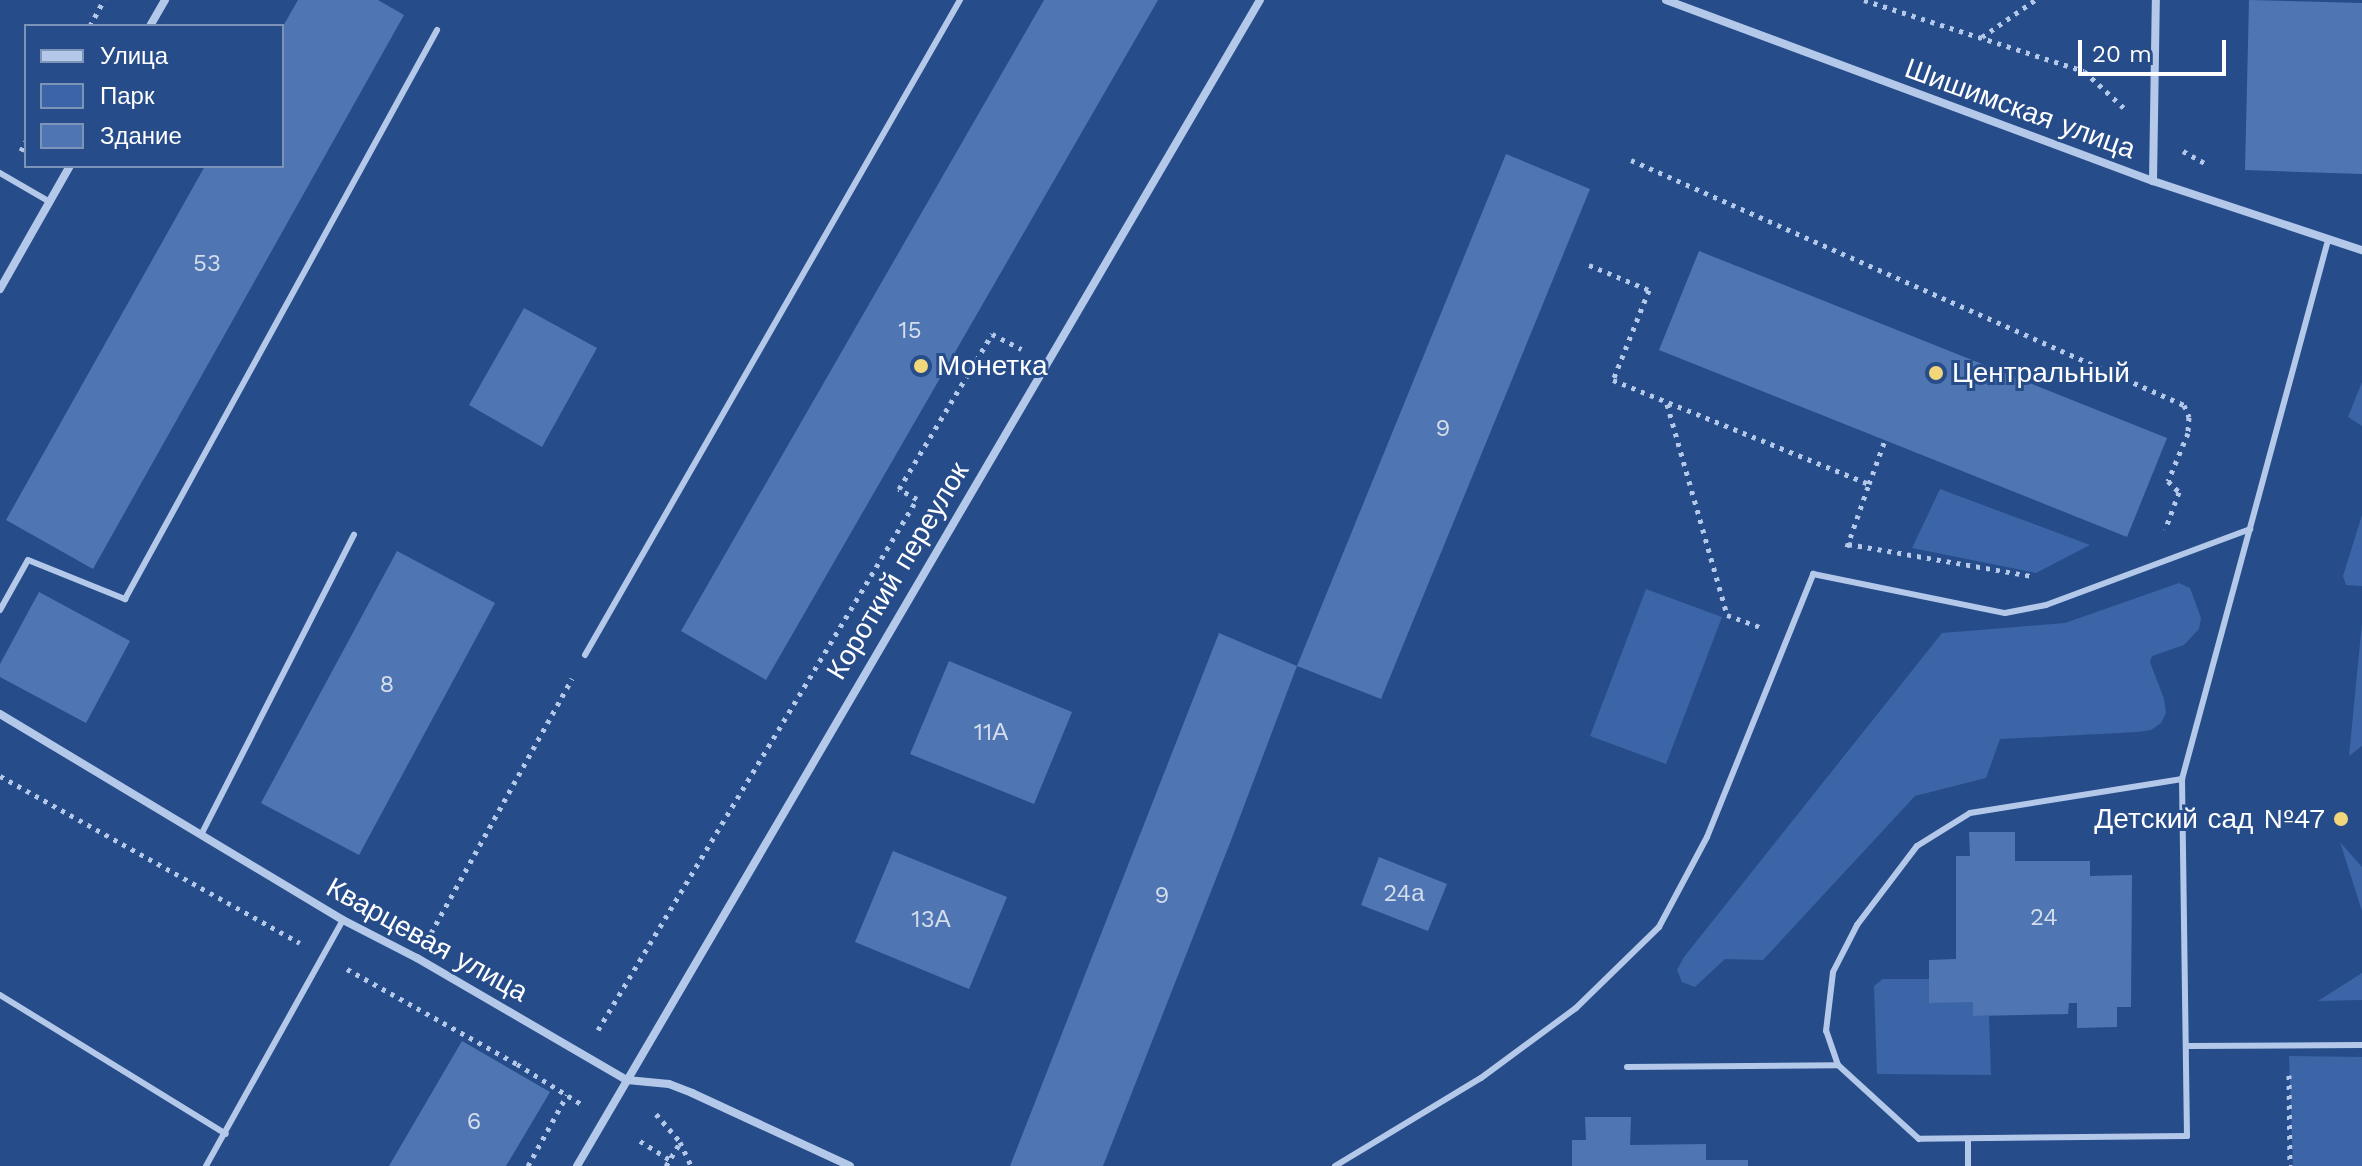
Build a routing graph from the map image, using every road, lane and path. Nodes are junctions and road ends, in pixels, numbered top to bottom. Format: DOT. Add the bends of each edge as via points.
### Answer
graph roads {
  1 [pos="104,0"];
  2 [pos="165,0"];
  3 [pos="960,0"];
  4 [pos="1260,0"];
  5 [pos="1666,0"];
  6 [pos="1864,0"];
  7 [pos="2035,0"];
  8 [pos="2156,0"];
  9 [pos="91,24"];
  10 [pos="151,24"];
  11 [pos="437,30"];
  12 [pos="1981,38"];
  13 [pos="2154,135"];
  14 [pos="1631,160"];
  15 [pos="69,168"];
  16 [pos="2216,169"];
  17 [pos="0,173"];
  18 [pos="2153,181"];
  19 [pos="50,202"];
  20 [pos="2328,240"];
  21 [pos="2362,250"];
  22 [pos="1589,265"];
  23 [pos="0,289"];
  24 [pos="1020,351"];
  25 [pos="1667,403"];
  26 [pos="1885,440"];
  27 [pos="1869,484"];
  28 [pos="2250,529"];
  29 [pos="2160,533"];
  30 [pos="354,535"];
  31 [pos="1848,544"];
  32 [pos="2042,576"];
  33 [pos="1835,579"];
  34 [pos="0,610"];
  35 [pos="1727,615"];
  36 [pos="585,655"];
  37 [pos="0,714"];
  38 [pos="0,776"];
  39 [pos="2182,779"];
  40 [pos="201,835"];
  41 [pos="343,920"];
  42 [pos="323,956"];
  43 [pos="417,958"];
  44 [pos="0,995"];
  45 [pos="598,1031"];
  46 [pos="2362,1045"];
  47 [pos="2188,1046"];
  48 [pos="2289,1046"];
  49 [pos="1838,1065"];
  50 [pos="1627,1067"];
  51 [pos="627,1080"];
  52 [pos="567,1095"];
  53 [pos="581,1104"];
  54 [pos="226,1134"];
  55 [pos="640,1141"];
  56 [pos="1968,1141"];
  57 [pos="680,1142"];
  58 [pos="668,1163"];
  59 [pos="206,1166"];
  60 [pos="528,1166"];
  61 [pos="577,1166"];
  62 [pos="691,1166"];
  63 [pos="850,1166"];
  64 [pos="1335,1166"];
  65 [pos="1968,1166"];
  66 [pos="2290,1166"];
  1 -- 9 [label="path"];
  2 -- 10 [label="street"];
  3 -- 36 [label="lane"];
  4 -- 51 [label="street, Короткий переулок"];
  5 -- 18 [label="street, Шишимская улица"];
  6 -- 12 [label="path"];
  7 -- 12 [label="path"];
  8 -- 13 [label="street"];
  11 -- 34 [label="lane" via="125,599 28,560"];
  12 -- 13 [label="path" via="2084,71"];
  13 -- 16 [label="path"];
  13 -- 18 [label="street"];
  14 -- 29 [label="path" via="2184,405 2188,433 2168,481 2179,492"];
  15 -- 19 [label="street"];
  17 -- 19 [label="lane"];
  18 -- 20 [label="street, Шишимская улица"];
  19 -- 23 [label="street"];
  20 -- 21 [label="street, Шишимская улица"];
  20 -- 28 [label="lane"];
  22 -- 25 [label="path" via="1649,290 1613,380"];
  24 -- 45 [label="path" via="992,334 899,489 917,499"];
  25 -- 27 [label="path"];
  25 -- 35 [label="path"];
  26 -- 27 [label="path"];
  27 -- 31 [label="path"];
  28 -- 33 [label="lane" via="2046,605 2005,613"];
  28 -- 39 [label="lane"];
  30 -- 40 [label="lane"];
  31 -- 32 [label="path"];
  31 -- 33 [label="path"];
  33 -- 64 [label="lane" via="1813,574 1707,837 1659,927 1576,1008 1481,1078"];
  36 -- 43 [label="path"];
  37 -- 40 [label="street, Кварцевая улица"];
  38 -- 42 [label="path"];
  39 -- 47 [label="lane"];
  39 -- 49 [label="lane" via="1970,813 1917,846 1857,925 1833,972 1826,1031"];
  40 -- 41 [label="street, Кварцевая улица"];
  41 -- 42 [label="lane"];
  41 -- 43 [label="street, Кварцевая улица"];
  42 -- 52 [label="path"];
  42 -- 54 [label="lane"];
  43 -- 51 [label="street, Кварцевая улица"];
  44 -- 54 [label="lane"];
  46 -- 48 [label="lane"];
  47 -- 48 [label="lane"];
  47 -- 56 [label="lane" via="2187,1136"];
  48 -- 66 [label="path"];
  49 -- 50 [label="lane"];
  49 -- 56 [label="lane" via="1919,1139"];
  51 -- 57 [label="path"];
  51 -- 61 [label="street, Короткий переулок"];
  51 -- 63 [label="street, Кварцевая улица" via="669,1084"];
  52 -- 53 [label="path"];
  52 -- 60 [label="path"];
  54 -- 59 [label="lane"];
  55 -- 58 [label="path"];
  56 -- 65 [label="lane"];
  57 -- 58 [label="path"];
  57 -- 62 [label="path"];
}
